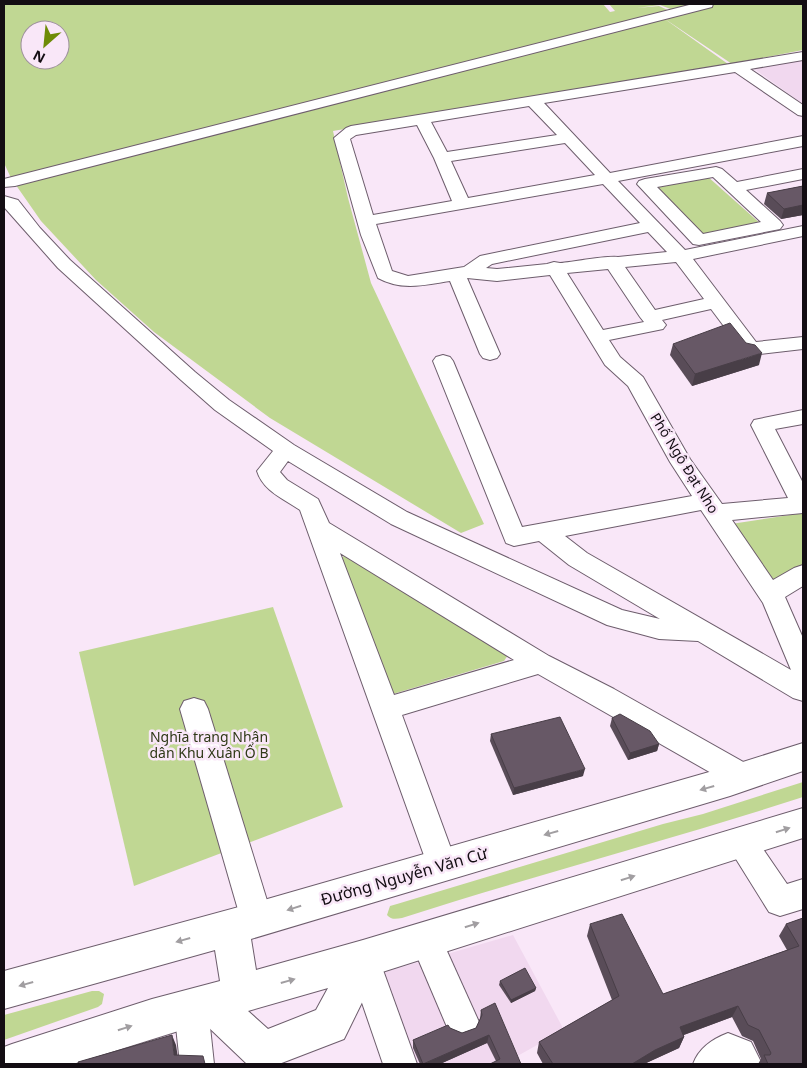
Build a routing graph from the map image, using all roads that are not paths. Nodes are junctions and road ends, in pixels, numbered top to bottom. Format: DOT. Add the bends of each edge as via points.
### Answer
graph roads {
  1 [pos="707,4"];
  2 [pos="803,56"];
  3 [pos="739,68"];
  4 [pos="534,102"];
  5 [pos="803,112"];
  6 [pos="422,120"];
  7 [pos="568,138"];
  8 [pos="803,141"];
  9 [pos="730,154"];
  10 [pos="442,158"];
  11 [pos="803,174"];
  12 [pos="608,178"];
  13 [pos="756,178"];
  14 [pos="734,188"];
  15 [pos="6,192"];
  16 [pos="462,204"];
  17 [pos="366,221"];
  18 [pos="650,226"];
  19 [pos="803,231"];
  20 [pos="681,256"];
  21 [pos="612,261"];
  22 [pos="554,267"];
  23 [pos="463,273"];
  24 [pos="716,302"];
  25 [pos="650,317"];
  26 [pos="597,337"];
  27 [pos="803,343"];
  28 [pos="490,354"];
  29 [pos="444,361"];
  30 [pos="803,417"];
  31 [pos="286,450"];
  32 [pos="803,505"];
  33 [pos="711,507"];
  34 [pos="318,528"];
  35 [pos="544,532"];
  36 [pos="803,574"];
  37 [pos="769,594"];
  38 [pos="700,630"];
  39 [pos="540,664"];
  40 [pos="803,668"];
  41 [pos="803,690"];
  42 [pos="194,709"];
  43 [pos="386,709"];
  44 [pos="803,757"];
  45 [pos="744,777"];
  46 [pos="803,823"];
  47 [pos="741,843"];
  48 [pos="442,865"];
  49 [pos="803,894"];
  50 [pos="243,923"];
  51 [pos="426,940"];
  52 [pos="363,960"];
  53 [pos="4,990"];
  54 [pos="215,1002"];
  55 [pos="462,1022"];
  56 [pos="88,1052"];
  57 [pos="12,1064"];
  58 [pos="197,1064"];
  59 [pos="400,1064"];
  60 [pos="710,1064"];
  61 [pos="745,1064"];
  1 -- 15 [label="street"];
  2 -- 3 [label="street"];
  3 -- 4 [label="street"];
  3 -- 5 [label="street"];
  4 -- 6 [label="street"];
  4 -- 7 [label="street"];
  6 -- 10 [label="street"];
  6 -- 17 [label="street" via="352,132 342,138"];
  7 -- 10 [label="street"];
  7 -- 12 [label="street"];
  8 -- 9 [label="street"];
  9 -- 12 [label="street"];
  9 -- 13 [label="street"];
  10 -- 16 [label="street"];
  11 -- 13 [label="street"];
  12 -- 16 [label="street"];
  12 -- 18 [label="street"];
  13 -- 14 [label="street"];
  14 -- 14 [label="street" via="774,225 699,240 644,184 716,172"];
  15 -- 31 [label="street" via="34,232 64,264 222,405"];
  16 -- 17 [label="street"];
  17 -- 23 [label="street" via="384,274 391,279 408,282"];
  18 -- 20 [label="street"];
  18 -- 23 [label="street" via="486,260"];
  19 -- 20 [label="street"];
  20 -- 21 [label="street"];
  20 -- 24 [label="street"];
  21 -- 22 [label="street"];
  21 -- 25 [label="street"];
  22 -- 23 [label="street" via="497,274"];
  22 -- 26 [label="street, Phố Ngô Đạt Nho"];
  23 -- 28 [label="street"];
  24 -- 25 [label="street"];
  24 -- 27 [label="street" via="751,349"];
  25 -- 26 [label="street" via="656,324"];
  26 -- 33 [label="street, Phố Ngô Đạt Nho" via="612,361 636,382 681,462"];
  29 -- 35 [label="street" via="514,538"];
  30 -- 32 [label="street" via="762,425"];
  31 -- 34 [label="street" via="268,471 270,477 310,505"];
  31 -- 38 [label="street" via="400,518 616,618 658,629"];
  32 -- 33 [label="street"];
  33 -- 35 [label="street"];
  33 -- 37 [label="street, Phố Ngô Đạt Nho"];
  34 -- 39 [label="street"];
  34 -- 43 [label="street"];
  35 -- 38 [label="street" via="578,559"];
  36 -- 37 [label="street"];
  37 -- 40 [label="street, Phố Ngô Đạt Nho"];
  38 -- 41 [label="street"];
  39 -- 43 [label="street"];
  39 -- 45 [label="street"];
  42 -- 50 [label="street"];
  43 -- 48 [label="street"];
  44 -- 45 [label="main road, Đường Nguyễn Văn Cừ"];
  45 -- 48 [label="main road, Đường Nguyễn Văn Cừ, one-way"];
  47 -- 46 [label="main road, one-way"];
  47 -- 49 [label="street" via="780,902"];
  51 -- 47 [label="main road, one-way"];
  48 -- 50 [label="main road, Đường Nguyễn Văn Cừ, one-way"];
  50 -- 53 [label="main road, Đường Nguyễn Văn Cừ, one-way"];
  50 -- 54 [label="main road"];
  51 -- 52 [label="main road"];
  51 -- 55 [label="street"];
  54 -- 52 [label="main road, one-way"];
  52 -- 54 [label="main road" via="330,1025 262,1050"];
  52 -- 59 [label="street"];
  56 -- 54 [label="main road, one-way"];
  54 -- 58 [label="street"];
  56 -- 57 [label="main road"];
  60 -- 61 [label="street" via="728,1050 739,1054"];
}
